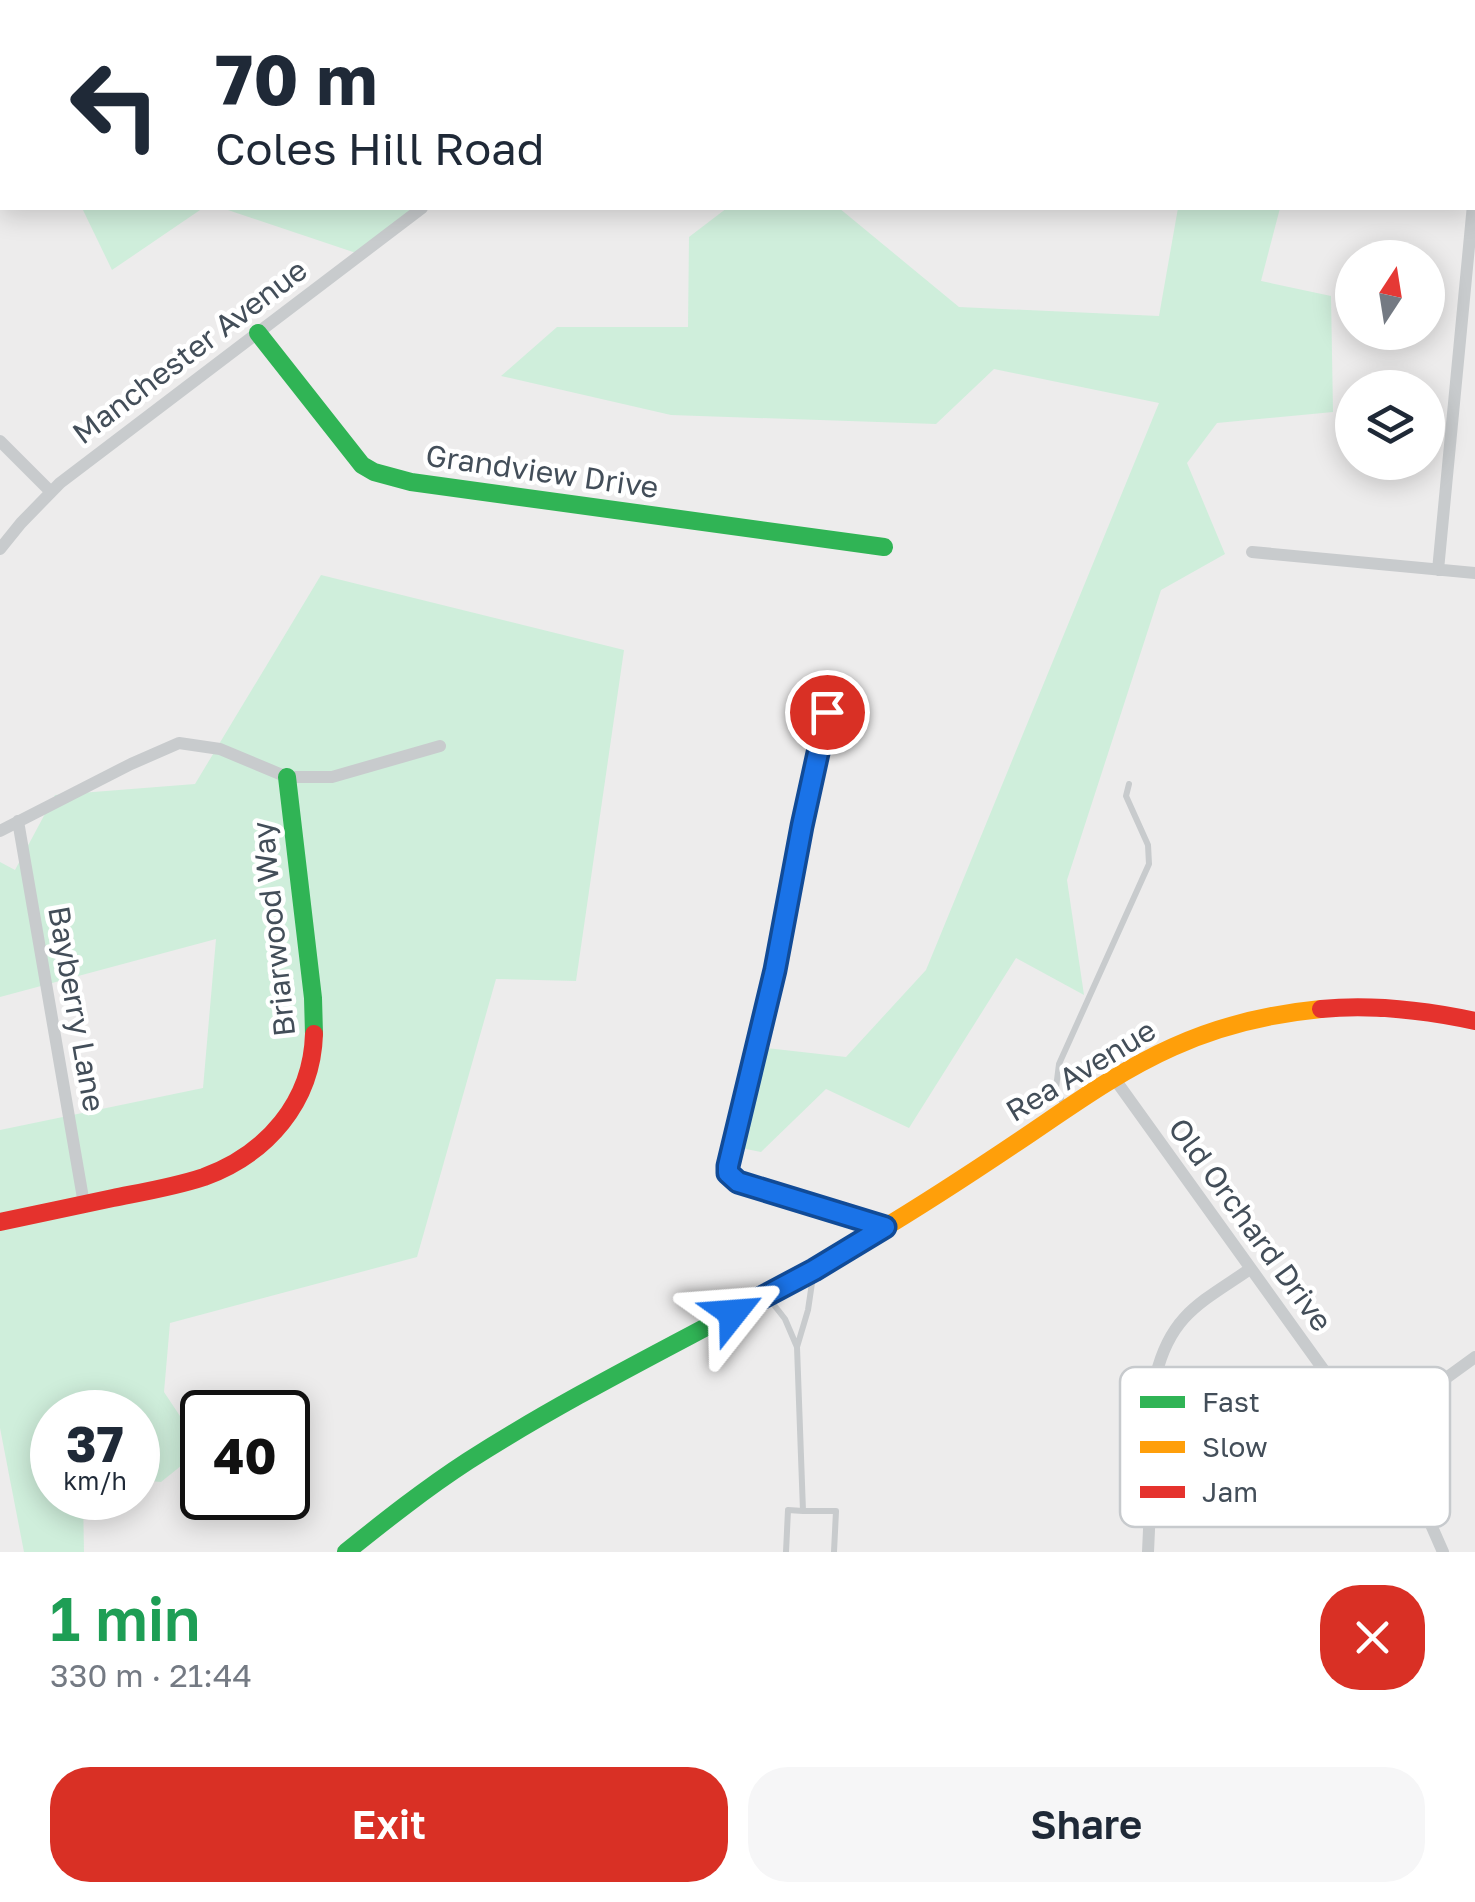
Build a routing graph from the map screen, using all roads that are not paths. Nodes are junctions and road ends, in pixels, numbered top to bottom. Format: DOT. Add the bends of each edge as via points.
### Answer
graph roads {
  1 [pos="419,210"];
  2 [pos="1473,210"];
  3 [pos="258,333"];
  4 [pos="0,441"];
  5 [pos="51,492"];
  6 [pos="884,547"];
  7 [pos="0,549"];
  8 [pos="1252,552"];
  9 [pos="1438,570"];
  10 [pos="1475,573"];
  11 [pos="827,712"];
  12 [pos="440,746"];
  13 [pos="286,777"];
  14 [pos="1128,784"];
  15 [pos="18,822"];
  16 [pos="0,830"];
  17 [pos="1475,1020"];
  18 [pos="1114,1078"];
  19 [pos="1065,1109"];
  20 [pos="84,1204"];
  21 [pos="0,1222"];
  22 [pos="885,1227"];
  23 [pos="1250,1268"];
  24 [pos="814,1270"];
  25 [pos="766,1295"];
  26 [pos="797,1347"];
  27 [pos="1475,1357"];
  28 [pos="1158,1367"];
  29 [pos="1321,1367"];
  30 [pos="1450,1375"];
  31 [pos="803,1511"];
  32 [pos="1149,1527"];
  33 [pos="1432,1527"];
  34 [pos="346,1552"];
  35 [pos="786,1552"];
  36 [pos="834,1552"];
  37 [pos="1148,1552"];
  38 [pos="1443,1552"];
  1 -- 3 [label="street, Manchester Avenue"];
  2 -- 9 [label="street"];
  3 -- 5 [label="street, Manchester Avenue"];
  3 -- 6 [label="street, Grandview Drive" via="342,443 374,472"];
  4 -- 5 [label="street"];
  5 -- 7 [label="street, Manchester Avenue"];
  8 -- 9 [label="street"];
  9 -- 10 [label="street"];
  11 -- 22 [label="street" via="728,1173 738,1182"];
  12 -- 13 [label="street" via="332,778"];
  13 -- 15 [label="street" via="220,749 179,744"];
  13 -- 20 [label="street, Briarwood Way" via="314,998 314,1054 302,1094 244,1159 205,1178"];
  14 -- 19 [label="lane" via="1149,864 1059,1064 1056,1088"];
  15 -- 16 [label="street"];
  15 -- 20 [label="street, Bayberry Lane"];
  17 -- 18 [label="street, Rea Avenue" via="1366,1006 1264,1017 1174,1046"];
  18 -- 19 [label="street, Rea Avenue"];
  18 -- 23 [label="street, Old Orchard Drive"];
  19 -- 22 [label="street, Rea Avenue"];
  20 -- 21 [label="street, Briarwood Way"];
  22 -- 24 [label="street, Rea Avenue"];
  23 -- 28 [label="street" via="1192,1308"];
  23 -- 29 [label="street, Old Orchard Drive"];
  24 -- 25 [label="street, Rea Avenue"];
  24 -- 26 [label="lane"];
  25 -- 26 [label="lane"];
  25 -- 34 [label="street, Rea Avenue" via="501,1439"];
  26 -- 31 [label="lane"];
  27 -- 30 [label="street"];
  31 -- 35 [label="lane" via="788,1510"];
  31 -- 36 [label="lane" via="836,1511"];
  32 -- 37 [label="street"];
  33 -- 38 [label="street, Old Orchard Drive"];
}
